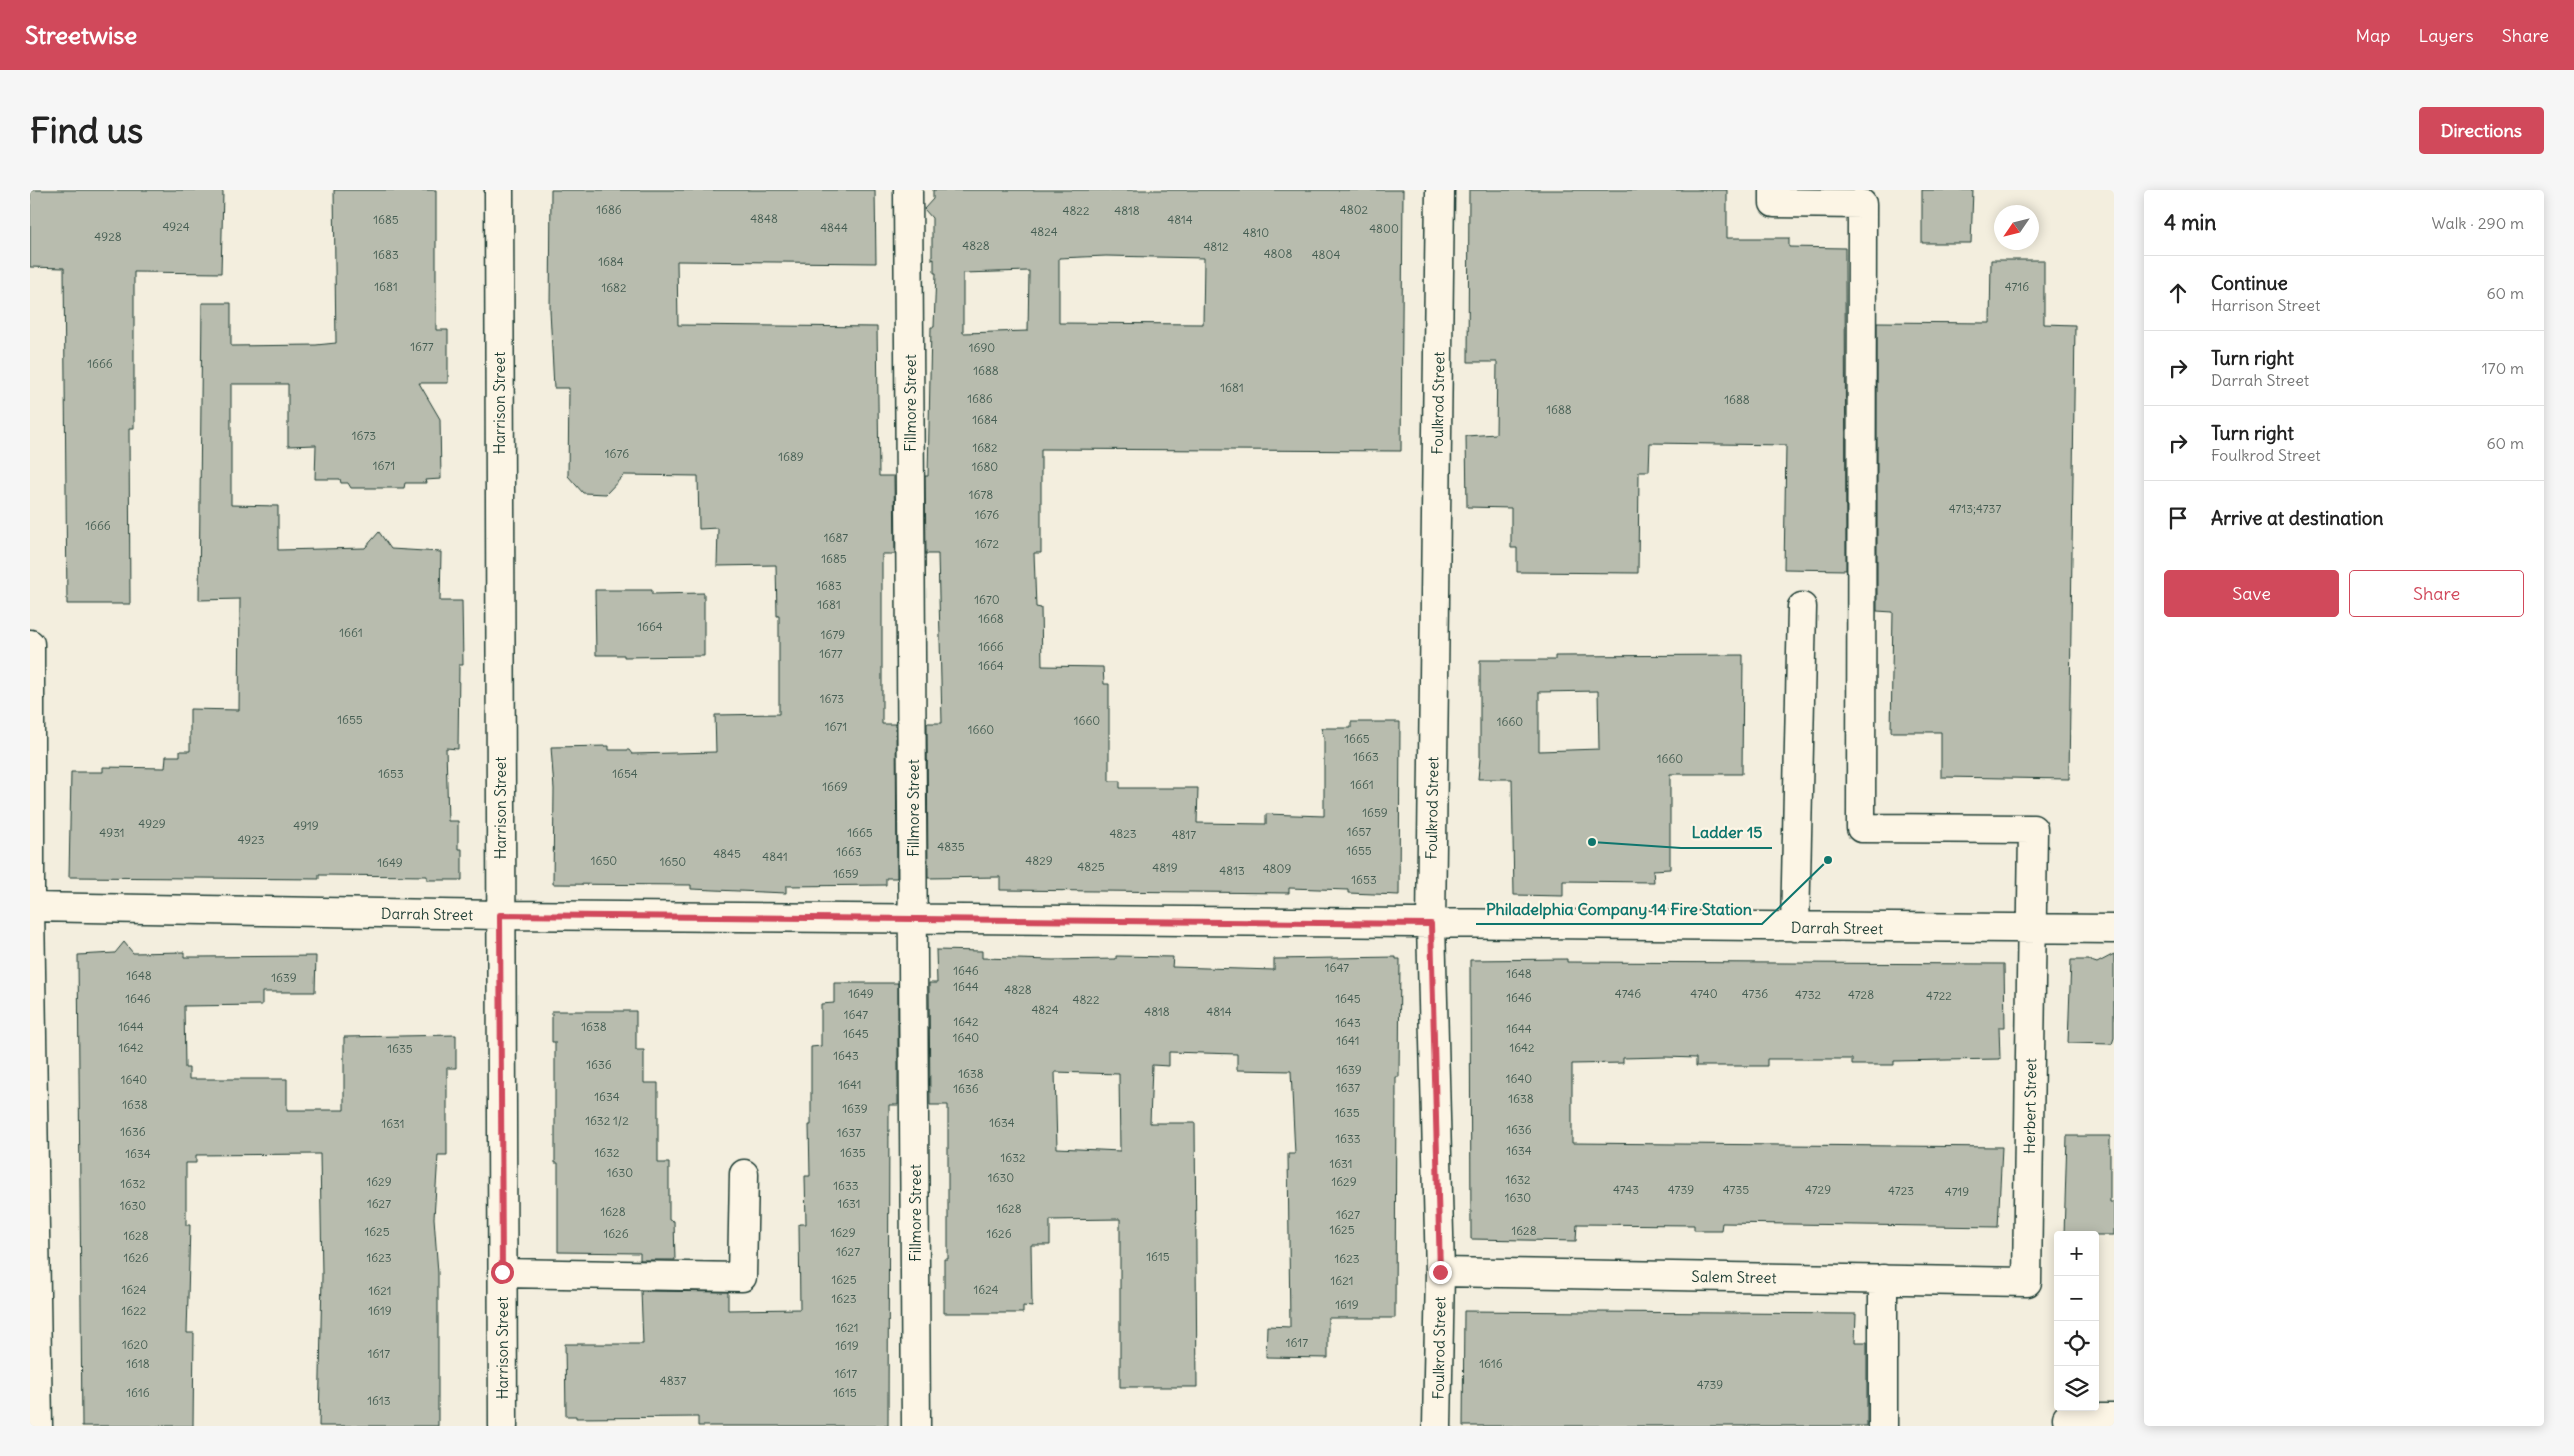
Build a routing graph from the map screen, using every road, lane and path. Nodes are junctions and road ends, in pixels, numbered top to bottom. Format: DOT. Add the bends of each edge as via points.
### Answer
graph roads {
  1 [pos="499,190"];
  2 [pos="908,190"];
  3 [pos="1440,190"];
  4 [pos="1774,190"];
  5 [pos="1802,607"];
  6 [pos="30,644"];
  7 [pos="30,907"];
  8 [pos="500,915"];
  9 [pos="914,919"];
  10 [pos="1431,924"];
  11 [pos="1795,928"];
  12 [pos="2114,929"];
  13 [pos="2033,930"];
  14 [pos="744,1174"];
  15 [pos="502,1272"];
  16 [pos="1440,1272"];
  17 [pos="1883,1279"];
  18 [pos="2027,1282"];
  19 [pos="2067,1418"];
  20 [pos="2114,1418"];
  21 [pos="38,1426"];
  22 [pos="503,1426"];
  23 [pos="916,1426"];
  24 [pos="1437,1426"];
  25 [pos="1883,1426"];
  1 -- 8 [label="street, Harrison Street"];
  2 -- 9 [label="street, Fillmore Street"];
  3 -- 10 [label="street, Foulkrod Street"];
  4 -- 13 [label="street, Herbert Street" via="1774,203 1862,204 1862,828 2033,829"];
  5 -- 11 [label="street"];
  6 -- 7 [label="street"];
  7 -- 8 [label="street, Darrah Street"];
  7 -- 21 [label="street"];
  8 -- 9 [label="street, Darrah Street"];
  8 -- 15 [label="street, Harrison Street"];
  9 -- 10 [label="street, Darrah Street"];
  9 -- 23 [label="street, Fillmore Street"];
  10 -- 11 [label="street, Darrah Street"];
  10 -- 16 [label="street, Foulkrod Street"];
  11 -- 13 [label="street, Darrah Street"];
  12 -- 13 [label="street, Darrah Street"];
  13 -- 18 [label="street, Herbert Street"];
  14 -- 15 [label="street" via="742,1277"];
  15 -- 22 [label="street, Harrison Street"];
  16 -- 17 [label="street, Salem Street"];
  16 -- 24 [label="street, Foulkrod Street"];
  17 -- 18 [label="street, Salem Street"];
  17 -- 25 [label="street"];
  19 -- 20 [label="street"];
}
